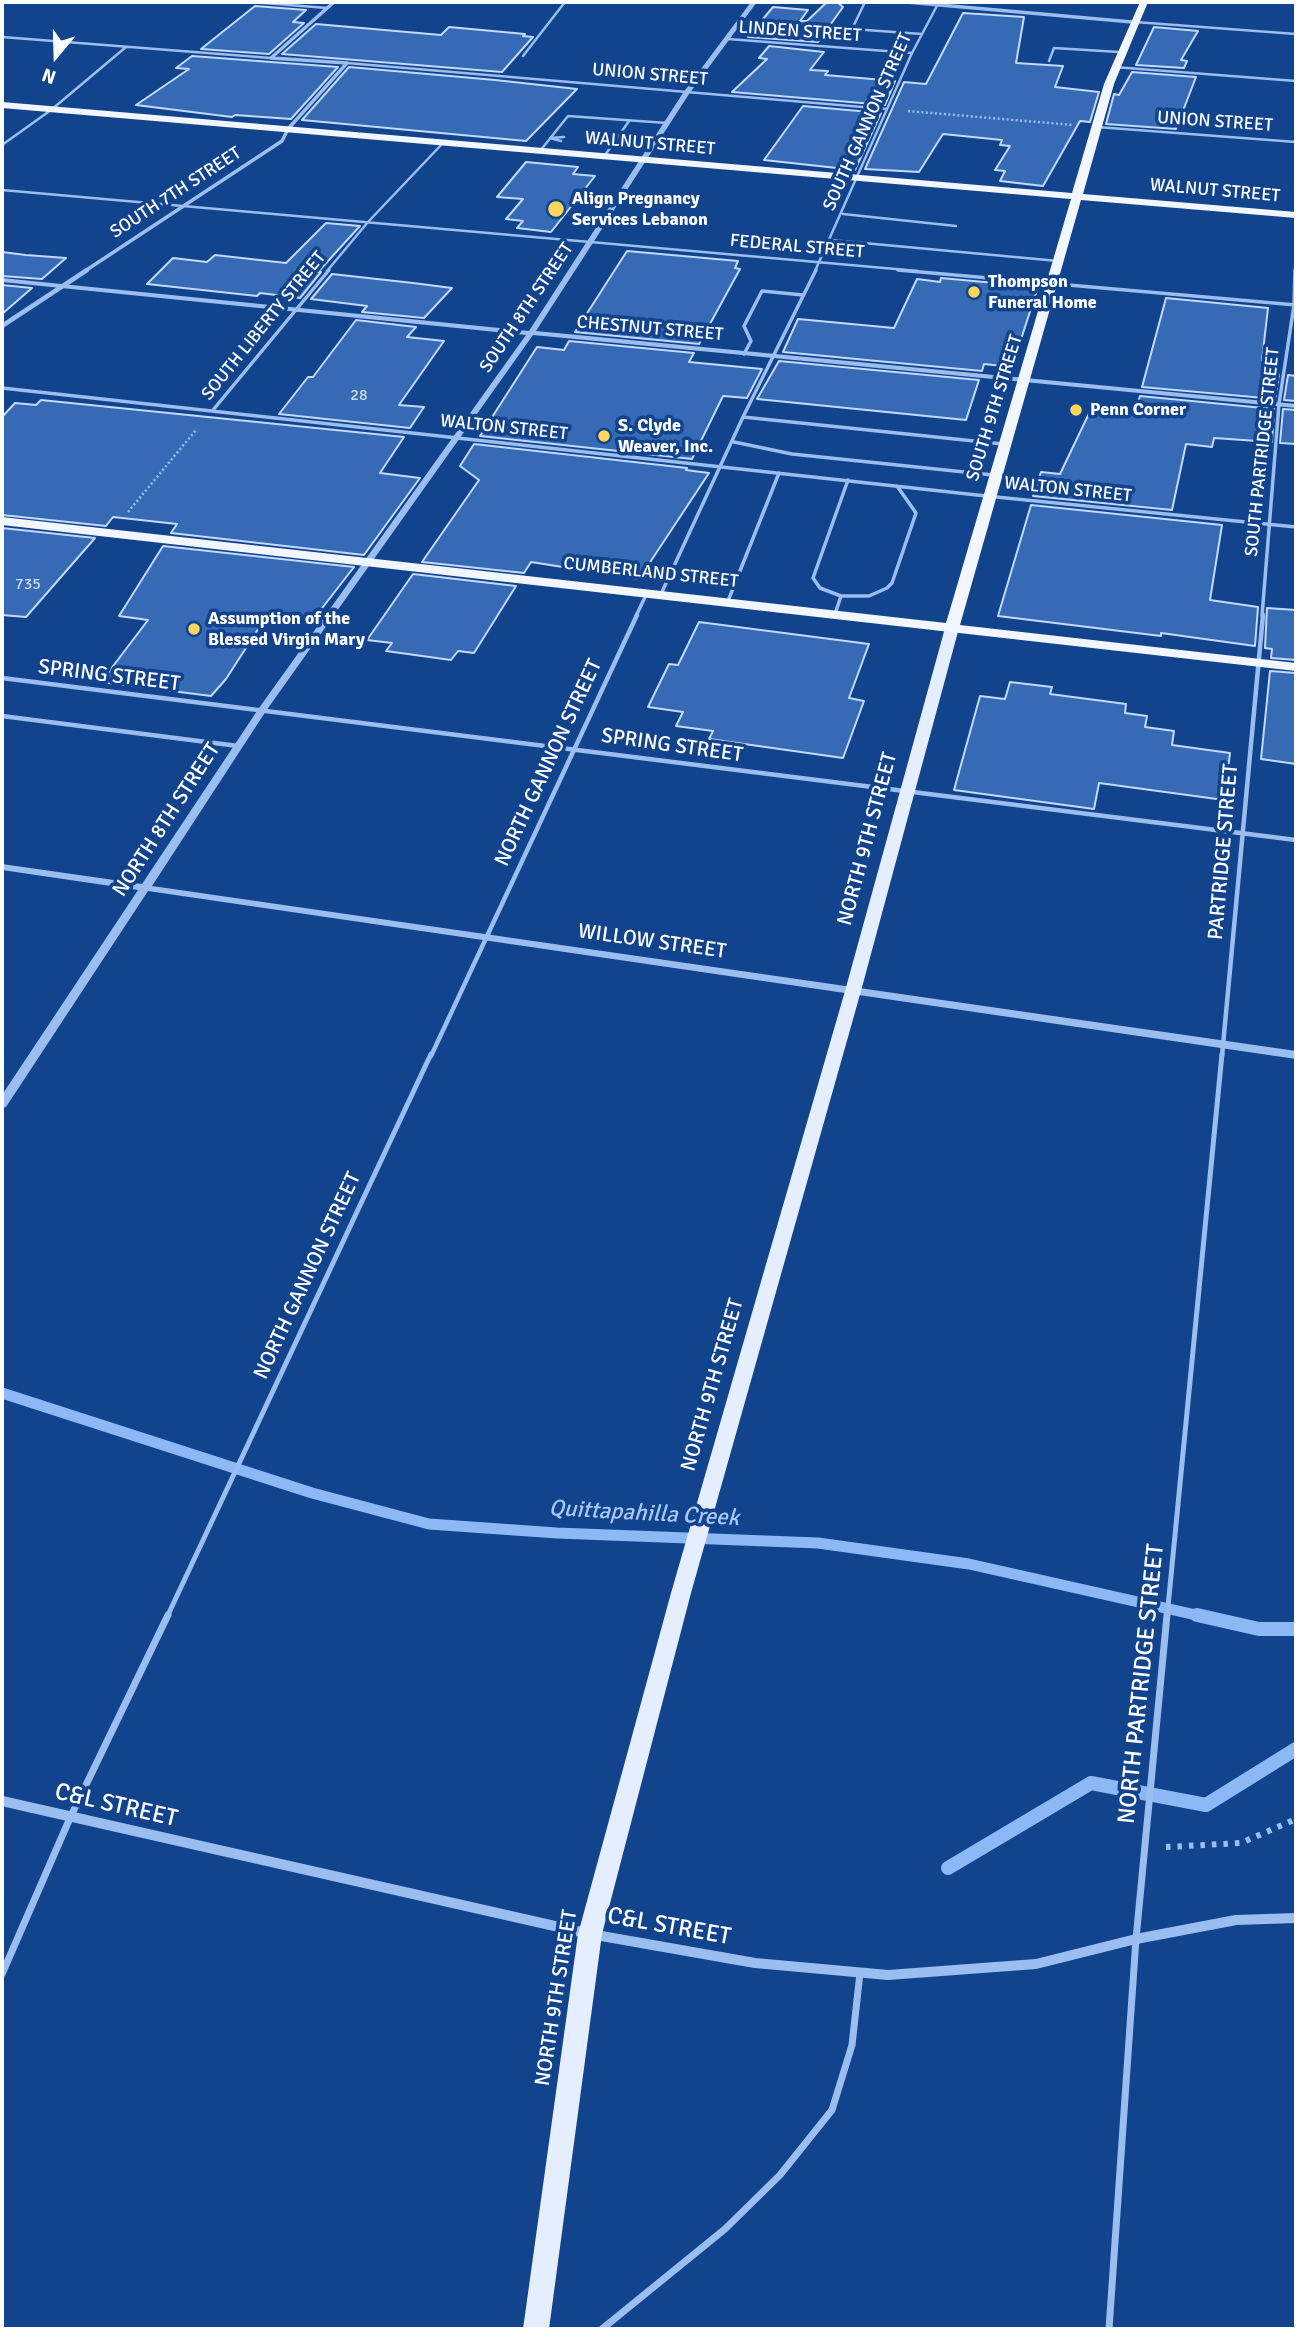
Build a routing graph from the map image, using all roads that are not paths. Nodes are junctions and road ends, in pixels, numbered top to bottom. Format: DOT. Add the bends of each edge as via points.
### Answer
graph roads {
  1 [pos="251,2"];
  2 [pos="334,2"];
  3 [pos="565,2"];
  4 [pos="754,2"];
  5 [pos="865,2"];
  6 [pos="906,2"];
  7 [pos="1144,2"];
  8 [pos="938,3"];
  9 [pos="327,8"];
  10 [pos="1132,22"];
  11 [pos="922,34"];
  12 [pos="1296,34"];
  13 [pos="2,37"];
  14 [pos="727,39"];
  15 [pos="126,47"];
  16 [pos="1119,52"];
  17 [pos="912,53"];
  18 [pos="523,56"];
  19 [pos="271,58"];
  20 [pos="1049,61"];
  21 [pos="346,63"];
  22 [pos="1112,67"];
  23 [pos="1296,81"];
  24 [pos="686,93"];
  25 [pos="2,105"];
  26 [pos="886,109"];
  27 [pos="51,110"];
  28 [pos="629,121"];
  29 [pos="667,123"];
  30 [pos="1095,126"];
  31 [pos="288,129"];
  32 [pos="550,138"];
  33 [pos="563,139"];
  34 [pos="597,142"];
  35 [pos="1296,142"];
  36 [pos="443,143"];
  37 [pos="613,143"];
  38 [pos="2,145"];
  39 [pos="540,152"];
  40 [pos="603,158"];
  41 [pos="642,161"];
  42 [pos="858,179"];
  43 [pos="2,190"];
  44 [pos="1077,198"];
  45 [pos="180,206"];
  46 [pos="843,214"];
  47 [pos="1296,215"];
  48 [pos="369,222"];
  49 [pos="956,226"];
  50 [pos="831,240"];
  51 [pos="590,243"];
  52 [pos="1296,244"];
  53 [pos="1058,261"];
  54 [pos="820,263"];
  55 [pos="2,280"];
  56 [pos="1051,284"];
  57 [pos="61,285"];
  58 [pos="803,295"];
  59 [pos="1295,305"];
  60 [pos="296,308"];
  61 [pos="2,326"];
  62 [pos="531,334"];
  63 [pos="744,354"];
  64 [pos="772,357"];
  65 [pos="1023,382"];
  66 [pos="2,388"];
  67 [pos="1279,404"];
  68 [pos="1296,406"];
  69 [pos="213,410"];
  70 [pos="743,418"];
  71 [pos="457,436"];
  72 [pos="734,442"];
  73 [pos="1003,444"];
  74 [pos="722,466"];
  75 [pos="779,473"];
  76 [pos="993,475"];
  77 [pos="848,480"];
  78 [pos="897,486"];
  79 [pos="986,496"];
  80 [pos="2,522"];
  81 [pos="1271,524"];
  82 [pos="1296,527"];
  83 [pos="369,561"];
  84 [pos="654,594"];
  85 [pos="841,596"];
  86 [pos="728,601"];
  87 [pos="835,614"];
  88 [pos="952,628"];
  89 [pos="1256,662"];
  90 [pos="1296,667"];
  91 [pos="2,678"];
  92 [pos="262,710"];
  93 [pos="2,716"];
  94 [pos="239,746"];
  95 [pos="575,749"];
  96 [pos="909,793"];
  97 [pos="1241,834"];
  98 [pos="1296,840"];
  99 [pos="2,867"];
  100 [pos="146,888"];
  101 [pos="486,937"];
  102 [pos="853,990"];
  103 [pos="1223,1044"];
  104 [pos="1296,1055"];
  105 [pos="2,1104"];
  106 [pos="2,1801"];
  107 [pos="71,1818"];
  108 [pos="1296,1918"];
  109 [pos="590,1934"];
  110 [pos="1136,1939"];
  111 [pos="860,1973"];
  112 [pos="2,1974"];
  113 [pos="536,2329"];
  114 [pos="601,2329"];
  115 [pos="1109,2329"];
  1 -- 9 [label="lane"];
  2 -- 9 [label="street"];
  3 -- 18 [label="lane"];
  4 -- 14 [label="street, SOUTH 8TH STREET"];
  5 -- 11 [label="lane" via="852,29"];
  6 -- 8 [label="street"];
  7 -- 10 [label="highway, SOUTH 9TH STREET"];
  8 -- 10 [label="street"];
  8 -- 11 [label="lane, SOUTH GANNON STREET"];
  9 -- 19 [label="street"];
  10 -- 12 [label="lane"];
  10 -- 16 [label="highway, SOUTH 9TH STREET"];
  11 -- 17 [label="lane, SOUTH GANNON STREET"];
  13 -- 15 [label="lane, UNION STREET"];
  14 -- 17 [label="lane, LINDEN STREET"];
  14 -- 24 [label="street, SOUTH 8TH STREET"];
  15 -- 19 [label="lane, UNION STREET"];
  15 -- 27 [label="lane"];
  16 -- 20 [label="lane" via="1054,48"];
  16 -- 22 [label="highway, SOUTH 9TH STREET"];
  17 -- 26 [label="lane, SOUTH GANNON STREET"];
  19 -- 21 [label="street, UNION STREET"];
  21 -- 24 [label="lane, UNION STREET"];
  21 -- 31 [label="street, SOUTH 7TH STREET"];
  22 -- 23 [label="lane"];
  22 -- 30 [label="highway, SOUTH 9TH STREET"];
  24 -- 26 [label="lane, UNION STREET"];
  24 -- 29 [label="street, SOUTH 8TH STREET"];
  25 -- 27 [label="highway, WALNUT STREET"];
  26 -- 42 [label="lane, SOUTH GANNON STREET"];
  27 -- 31 [label="highway, WALNUT STREET"];
  27 -- 38 [label="lane"];
  28 -- 29 [label="lane"];
  28 -- 32 [label="lane" via="568,116"];
  28 -- 37 [label="lane"];
  29 -- 41 [label="street, SOUTH 8TH STREET"];
  30 -- 35 [label="lane, UNION STREET"];
  30 -- 44 [label="highway, SOUTH 9TH STREET"];
  31 -- 36 [label="highway, WALNUT STREET"];
  31 -- 45 [label="street, SOUTH 7TH STREET" via="282,141"];
  32 -- 33 [label="lane"];
  32 -- 39 [label="lane"];
  34 -- 37 [label="lane"];
  36 -- 39 [label="highway, WALNUT STREET"];
  36 -- 48 [label="lane, SOUTH LIBERTY STREET"];
  37 -- 40 [label="lane"];
  39 -- 40 [label="highway, WALNUT STREET"];
  40 -- 41 [label="highway, WALNUT STREET"];
  41 -- 42 [label="highway, WALNUT STREET"];
  41 -- 51 [label="street, SOUTH 8TH STREET"];
  42 -- 44 [label="highway, WALNUT STREET"];
  42 -- 46 [label="lane, SOUTH GANNON STREET"];
  43 -- 45 [label="lane, FEDERAL STREET"];
  44 -- 47 [label="highway, WALNUT STREET"];
  44 -- 53 [label="highway, SOUTH 9TH STREET"];
  45 -- 48 [label="lane, FEDERAL STREET"];
  45 -- 57 [label="street, SOUTH 7TH STREET"];
  46 -- 49 [label="lane"];
  46 -- 50 [label="lane, SOUTH GANNON STREET"];
  48 -- 51 [label="lane, FEDERAL STREET"];
  48 -- 60 [label="lane, SOUTH LIBERTY STREET"];
  50 -- 53 [label="lane"];
  50 -- 54 [label="lane, SOUTH GANNON STREET"];
  51 -- 54 [label="lane, FEDERAL STREET"];
  51 -- 62 [label="street, SOUTH 8TH STREET"];
  52 -- 59 [label="lane, SOUTH PARTRIDGE STREET"];
  53 -- 56 [label="highway, SOUTH 9TH STREET"];
  54 -- 56 [label="lane, FEDERAL STREET"];
  54 -- 58 [label="lane, SOUTH GANNON STREET"];
  55 -- 57 [label="street, CHESTNUT STREET"];
  56 -- 59 [label="lane, FEDERAL STREET"];
  56 -- 65 [label="highway, SOUTH 9TH STREET"];
  57 -- 60 [label="street, CHESTNUT STREET"];
  57 -- 61 [label="street, SOUTH 7TH STREET"];
  58 -- 63 [label="lane" via="762,291 744,326 751,341"];
  58 -- 64 [label="lane, SOUTH GANNON STREET"];
  59 -- 67 [label="lane, SOUTH PARTRIDGE STREET"];
  60 -- 62 [label="street, CHESTNUT STREET"];
  60 -- 69 [label="lane, SOUTH LIBERTY STREET"];
  62 -- 63 [label="street, CHESTNUT STREET"];
  62 -- 71 [label="street, SOUTH 8TH STREET"];
  63 -- 64 [label="street, CHESTNUT STREET"];
  64 -- 65 [label="street, CHESTNUT STREET"];
  64 -- 70 [label="lane, SOUTH GANNON STREET"];
  65 -- 67 [label="street, CHESTNUT STREET"];
  65 -- 73 [label="highway, SOUTH 9TH STREET"];
  66 -- 69 [label="lane, WALTON STREET"];
  67 -- 68 [label="street, CHESTNUT STREET"];
  67 -- 81 [label="lane, SOUTH PARTRIDGE STREET"];
  69 -- 71 [label="lane, WALTON STREET"];
  70 -- 72 [label="lane, SOUTH GANNON STREET"];
  70 -- 73 [label="lane"];
  71 -- 74 [label="lane, WALTON STREET"];
  71 -- 83 [label="street, SOUTH 8TH STREET"];
  72 -- 74 [label="lane, SOUTH GANNON STREET"];
  72 -- 76 [label="lane" via="792,454"];
  73 -- 76 [label="highway, SOUTH 9TH STREET"];
  74 -- 75 [label="lane, WALTON STREET"];
  74 -- 84 [label="lane, SOUTH GANNON STREET"];
  75 -- 77 [label="lane, WALTON STREET"];
  75 -- 86 [label="lane"];
  76 -- 79 [label="highway, SOUTH 9TH STREET"];
  77 -- 78 [label="lane, WALTON STREET"];
  77 -- 85 [label="lane" via="813,578 820,588"];
  78 -- 79 [label="lane, WALTON STREET"];
  78 -- 85 [label="lane" via="916,513 892,583 880,594"];
  79 -- 81 [label="lane, WALTON STREET"];
  79 -- 88 [label="highway, SOUTH 9TH STREET"];
  80 -- 83 [label="highway, CUMBERLAND STREET"];
  81 -- 82 [label="lane, WALTON STREET"];
  81 -- 89 [label="lane, SOUTH PARTRIDGE STREET"];
  83 -- 84 [label="highway, CUMBERLAND STREET"];
  83 -- 92 [label="street, NORTH 8TH STREET"];
  84 -- 86 [label="highway, CUMBERLAND STREET"];
  84 -- 95 [label="lane, NORTH GANNON STREET"];
  85 -- 87 [label="lane"];
  86 -- 87 [label="highway, CUMBERLAND STREET"];
  87 -- 88 [label="highway, CUMBERLAND STREET"];
  88 -- 89 [label="highway, CUMBERLAND STREET"];
  88 -- 96 [label="main road, NORTH 9TH STREET"];
  89 -- 90 [label="highway, CUMBERLAND STREET"];
  89 -- 97 [label="lane, PARTRIDGE STREET"];
  91 -- 92 [label="lane, SPRING STREET"];
  92 -- 94 [label="street, NORTH 8TH STREET"];
  92 -- 95 [label="lane, SPRING STREET"];
  93 -- 94 [label="lane"];
  94 -- 100 [label="street, NORTH 8TH STREET"];
  95 -- 96 [label="lane, SPRING STREET"];
  95 -- 101 [label="lane, NORTH GANNON STREET"];
  96 -- 97 [label="lane, SPRING STREET"];
  96 -- 102 [label="main road, NORTH 9TH STREET"];
  97 -- 98 [label="lane, SPRING STREET"];
  97 -- 103 [label="lane, PARTRIDGE STREET"];
  99 -- 100 [label="street, WILLOW STREET"];
  100 -- 101 [label="street, WILLOW STREET"];
  100 -- 105 [label="street, NORTH 8TH STREET"];
  101 -- 102 [label="street, WILLOW STREET"];
  101 -- 107 [label="lane, NORTH GANNON STREET"];
  102 -- 103 [label="street, WILLOW STREET"];
  102 -- 109 [label="main road, NORTH 9TH STREET" via="681,1593"];
  103 -- 104 [label="street, WILLOW STREET"];
  103 -- 110 [label="lane, NORTH PARTRIDGE STREET"];
  106 -- 107 [label="street, C&L STREET"];
  107 -- 109 [label="street, C&L STREET"];
  107 -- 112 [label="lane, NORTH GANNON STREET"];
  108 -- 110 [label="street, C&L STREET" via="1236,1920"];
  109 -- 111 [label="street, C&L STREET" via="755,1963"];
  109 -- 113 [label="main road, NORTH 9TH STREET"];
  110 -- 111 [label="street, C&L STREET" via="1036,1964"];
  110 -- 115 [label="lane, NORTH PARTRIDGE STREET"];
  111 -- 114 [label="lane" via="852,2045 832,2110 780,2175 725,2229"];
}
